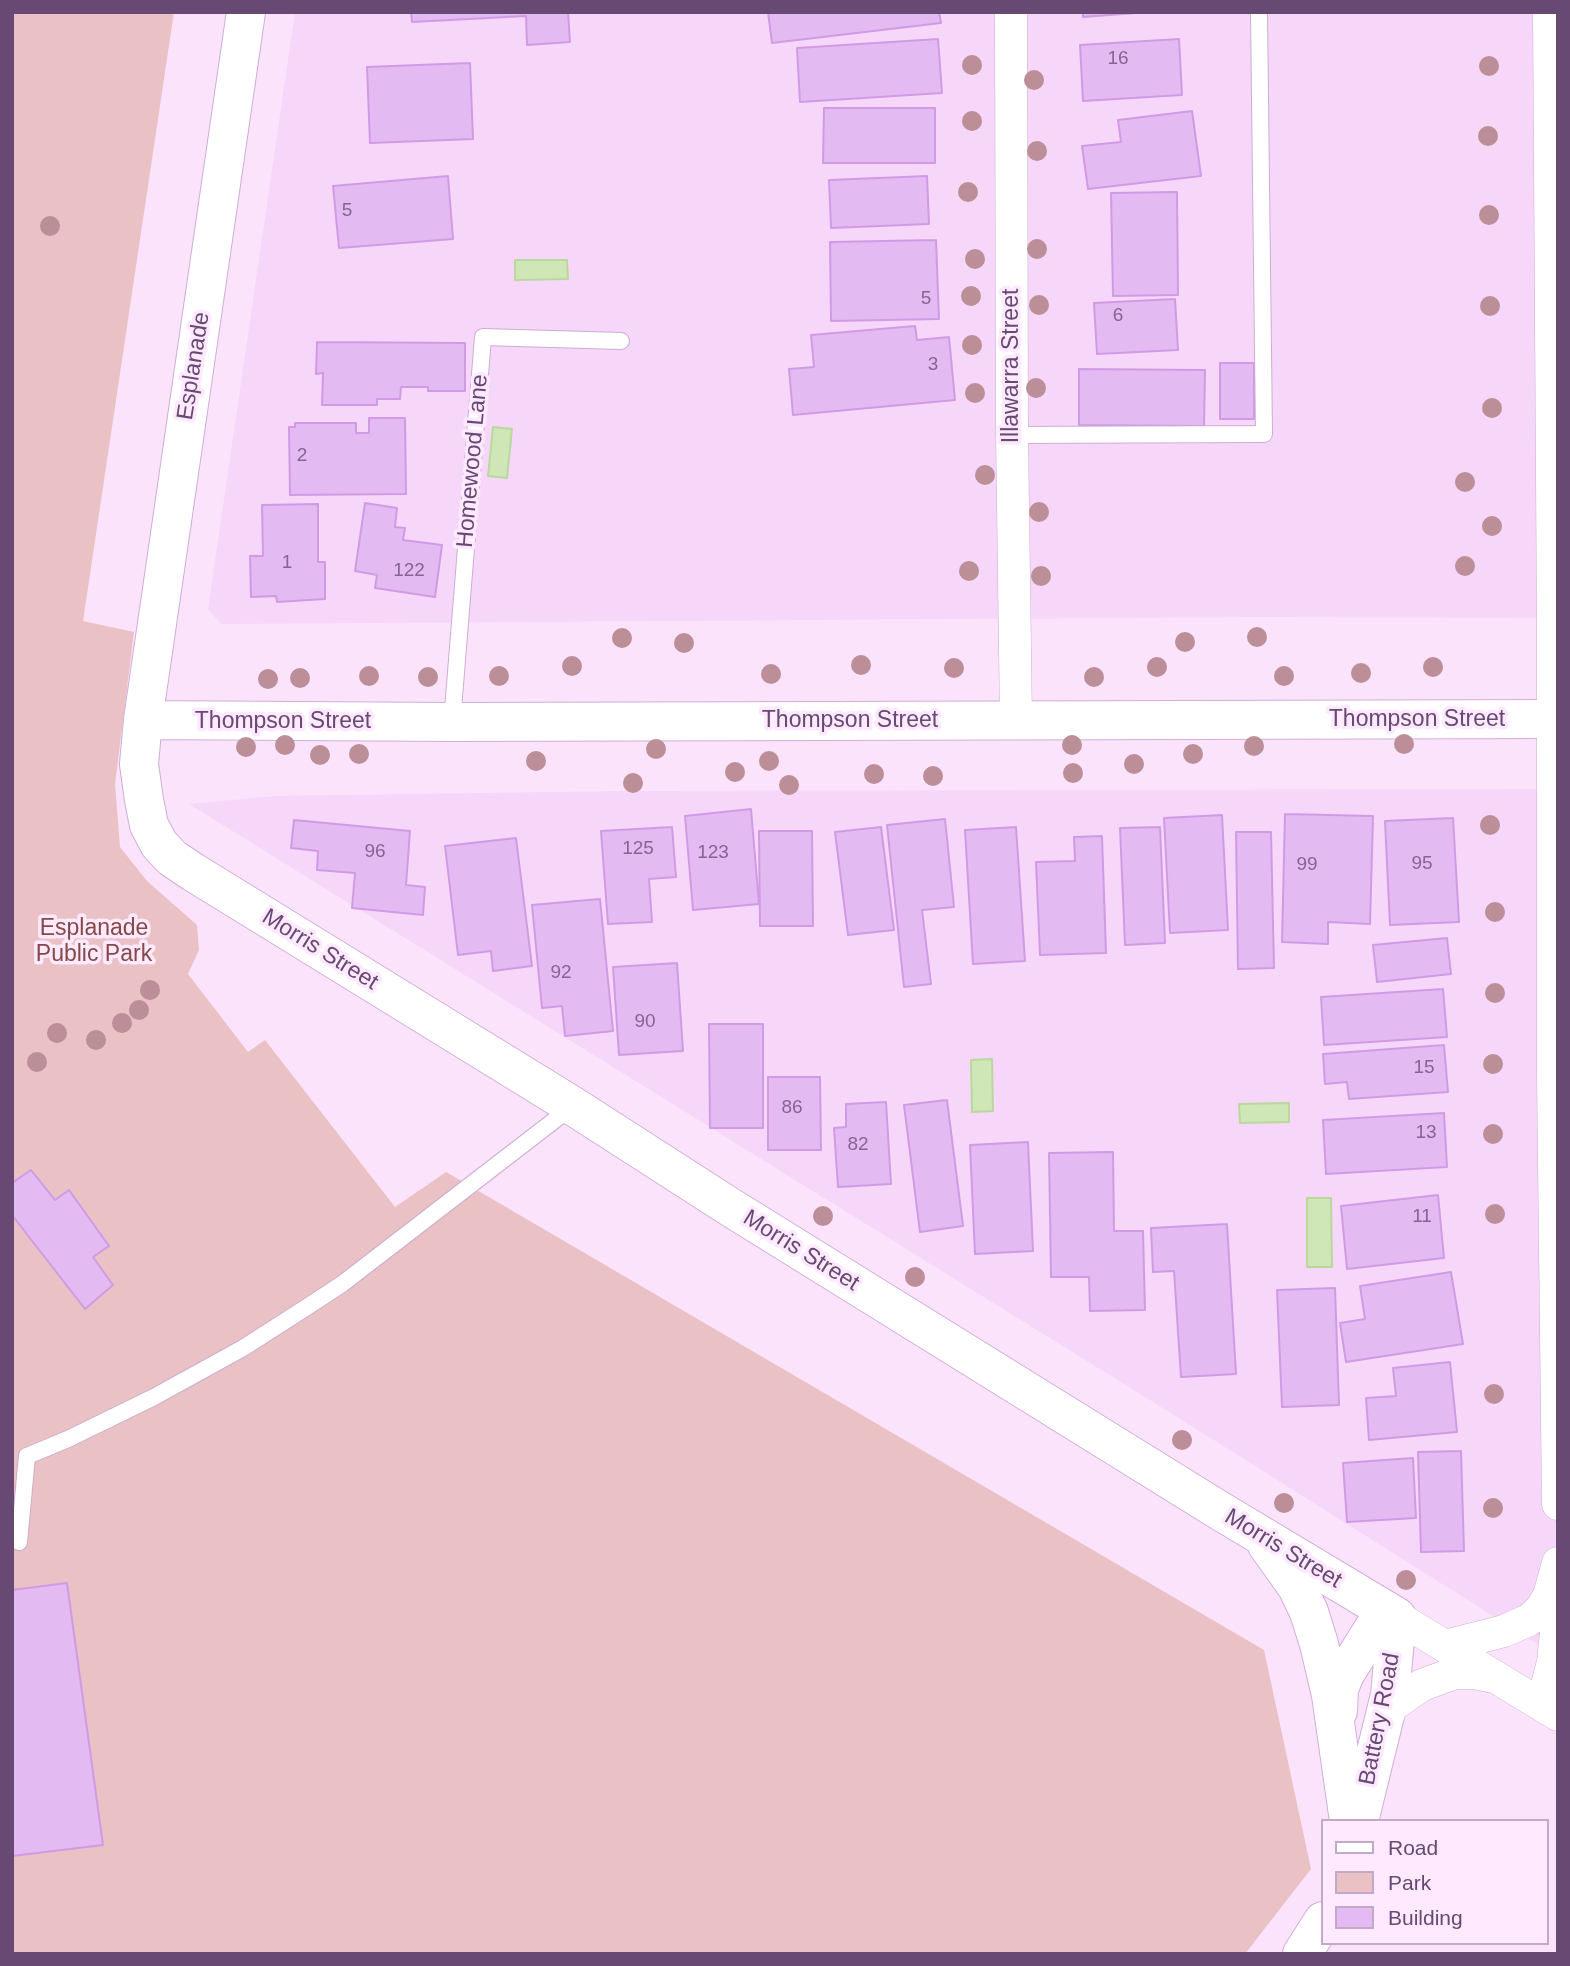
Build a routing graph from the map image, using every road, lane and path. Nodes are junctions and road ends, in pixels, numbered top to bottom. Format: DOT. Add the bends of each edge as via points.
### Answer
graph roads {
  1 [pos="246,12"];
  2 [pos="1011,12"];
  3 [pos="1259,12"];
  4 [pos="1549,12"];
  5 [pos="621,341"];
  6 [pos="1012,435"];
  7 [pos="1555,719"];
  8 [pos="143,720"];
  9 [pos="1016,720"];
  10 [pos="452,722"];
  11 [pos="1555,1075"];
  12 [pos="573,1106"];
  13 [pos="1558,1504"];
  14 [pos="1257,1533"];
  15 [pos="19,1542"];
  16 [pos="1558,1563"];
  17 [pos="1558,1612"];
  18 [pos="1391,1614"];
  19 [pos="1445,1646"];
  20 [pos="1494,1678"];
  21 [pos="1550,1710"];
  22 [pos="1381,1727"];
  23 [pos="1339,1741"];
  24 [pos="1349,1819"];
  25 [pos="1359,1819"];
  26 [pos="1322,1922"];
  27 [pos="1302,1954"];
  1 -- 8 [label="street, Esplanade"];
  2 -- 6 [label="street, Illawarra Street"];
  3 -- 6 [label="lane" via="1264,434"];
  4 -- 7 [label="street"];
  5 -- 10 [label="lane, Homewood Lane" via="483,337"];
  6 -- 9 [label="street, Illawarra Street"];
  7 -- 9 [label="street, Thompson Street"];
  7 -- 11 [label="street"];
  8 -- 10 [label="street, Thompson Street"];
  8 -- 12 [label="street, Morris Street" via="139,764 149,825 172,858"];
  9 -- 10 [label="street, Thompson Street"];
  11 -- 13 [label="street"];
  12 -- 14 [label="street, Morris Street"];
  12 -- 15 [label="lane" via="321,1298 154,1397 27,1456"];
  14 -- 18 [label="street, Morris Street"];
  14 -- 23 [label="street, Battery Road" via="1291,1577 1308,1612"];
  16 -- 19 [label="street" via="1549,1596 1529,1620"];
  17 -- 21 [label="street"];
  18 -- 19 [label="street, Morris Street"];
  18 -- 22 [label="street, Battery Road" via="1390,1695"];
  18 -- 23 [label="street, Battery Road" via="1358,1651 1342,1682"];
  19 -- 20 [label="street, Morris Street"];
  20 -- 21 [label="street, Morris Street"];
  20 -- 22 [label="street" via="1455,1673 1422,1685 1393,1705"];
  22 -- 25 [label="street, Battery Road"];
  23 -- 24 [label="street, Battery Road"];
  26 -- 27 [label="street"];
}
